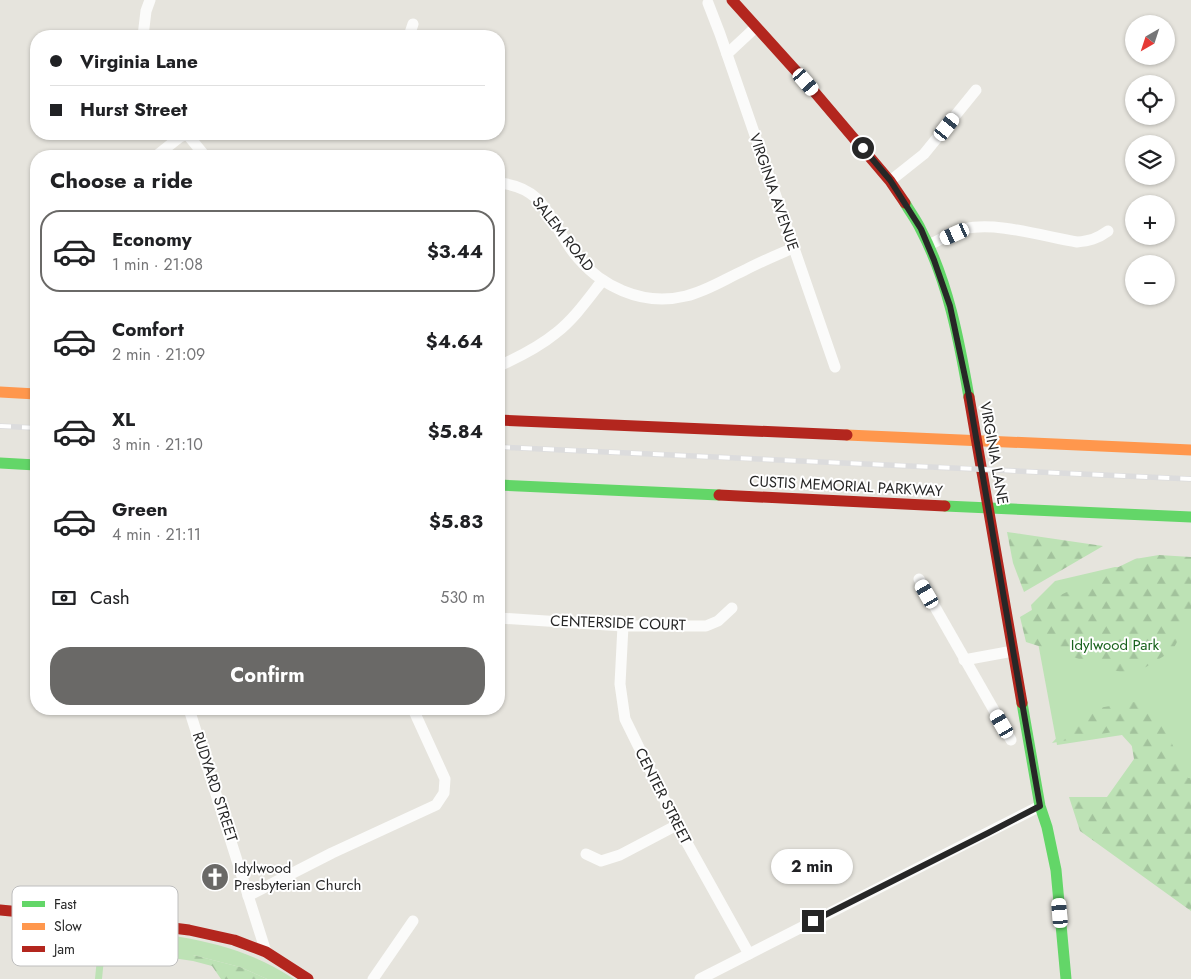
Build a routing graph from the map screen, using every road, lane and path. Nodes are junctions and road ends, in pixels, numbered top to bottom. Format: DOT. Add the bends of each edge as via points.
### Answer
graph roads {
  1 [pos="150,0"];
  2 [pos="732,0"];
  3 [pos="708,3"];
  4 [pos="413,24"];
  5 [pos="756,28"];
  6 [pos="143,30"];
  7 [pos="411,30"];
  8 [pos="727,54"];
  9 [pos="976,90"];
  10 [pos="176,140"];
  11 [pos="192,140"];
  12 [pos="164,150"];
  13 [pos="200,150"];
  14 [pos="890,180"];
  15 [pos="505,184"];
  16 [pos="1108,231"];
  17 [pos="929,246"];
  18 [pos="793,248"];
  19 [pos="602,280"];
  20 [pos="505,363"];
  21 [pos="835,367"];
  22 [pos="0,392"];
  23 [pos="30,394"];
  24 [pos="505,420"];
  25 [pos="1191,450"];
  26 [pos="0,463"];
  27 [pos="30,465"];
  28 [pos="505,485"];
  29 [pos="1191,517"];
  30 [pos="919,579"];
  31 [pos="732,608"];
  32 [pos="505,618"];
  33 [pos="623,626"];
  34 [pos="1013,651"];
  35 [pos="964,660"];
  36 [pos="191,715"];
  37 [pos="416,715"];
  38 [pos="1011,740"];
  39 [pos="1040,806"];
  40 [pos="677,825"];
  41 [pos="586,854"];
  42 [pos="248,896"];
  43 [pos="413,921"];
  44 [pos="178,929"];
  45 [pos="266,952"];
  46 [pos="748,954"];
  47 [pos="308,979"];
  48 [pos="373,979"];
  49 [pos="700,979"];
  50 [pos="1066,979"];
  1 -- 6 [label="street"];
  2 -- 5 [label="main road, VIRGINIA LANE"];
  3 -- 8 [label="street, VIRGINIA AVENUE"];
  4 -- 7 [label="street"];
  5 -- 8 [label="street"];
  5 -- 14 [label="main road, VIRGINIA LANE"];
  8 -- 18 [label="street, VIRGINIA AVENUE"];
  9 -- 14 [label="street" via="924,154"];
  10 -- 12 [label="street"];
  11 -- 13 [label="street"];
  14 -- 17 [label="main road, VIRGINIA LANE"];
  15 -- 19 [label="street, SALEM ROAD" via="521,188 538,199 547,208 572,251"];
  16 -- 17 [label="street" via="1098,238 1077,242 982,227 964,229"];
  17 -- 34 [label="main road, VIRGINIA LANE" via="950,306 968,391"];
  18 -- 19 [label="street, SALEM ROAD" via="705,290 670,299 650,299 622,291"];
  18 -- 21 [label="street, VIRGINIA AVENUE"];
  19 -- 20 [label="street" via="572,319 557,332 542,344"];
  22 -- 23 [label="main road"];
  24 -- 25 [label="main road"];
  26 -- 27 [label="main road"];
  28 -- 29 [label="main road, CUSTIS MEMORIAL PARKWAY"];
  30 -- 35 [label="street"];
  31 -- 33 [label="street, CENTERSIDE COURT" via="718,621 706,626"];
  32 -- 33 [label="street, CENTERSIDE COURT"];
  33 -- 40 [label="street, CENTER STREET" via="620,684 625,719"];
  34 -- 35 [label="street"];
  34 -- 39 [label="main road, VIRGINIA LANE"];
  35 -- 38 [label="street"];
  36 -- 42 [label="street, RUDYARD STREET"];
  37 -- 42 [label="street" via="445,779 444,793 436,805"];
  39 -- 46 [label="street"];
  39 -- 50 [label="main road, VIRGINIA LANE" via="1055,863"];
  40 -- 41 [label="street" via="620,855 601,861"];
  40 -- 46 [label="street, CENTER STREET"];
  42 -- 45 [label="street, RUDYARD STREET"];
  43 -- 48 [label="street"];
  44 -- 45 [label="main road" via="234,940"];
  45 -- 47 [label="main road"];
  46 -- 49 [label="street"];
}
